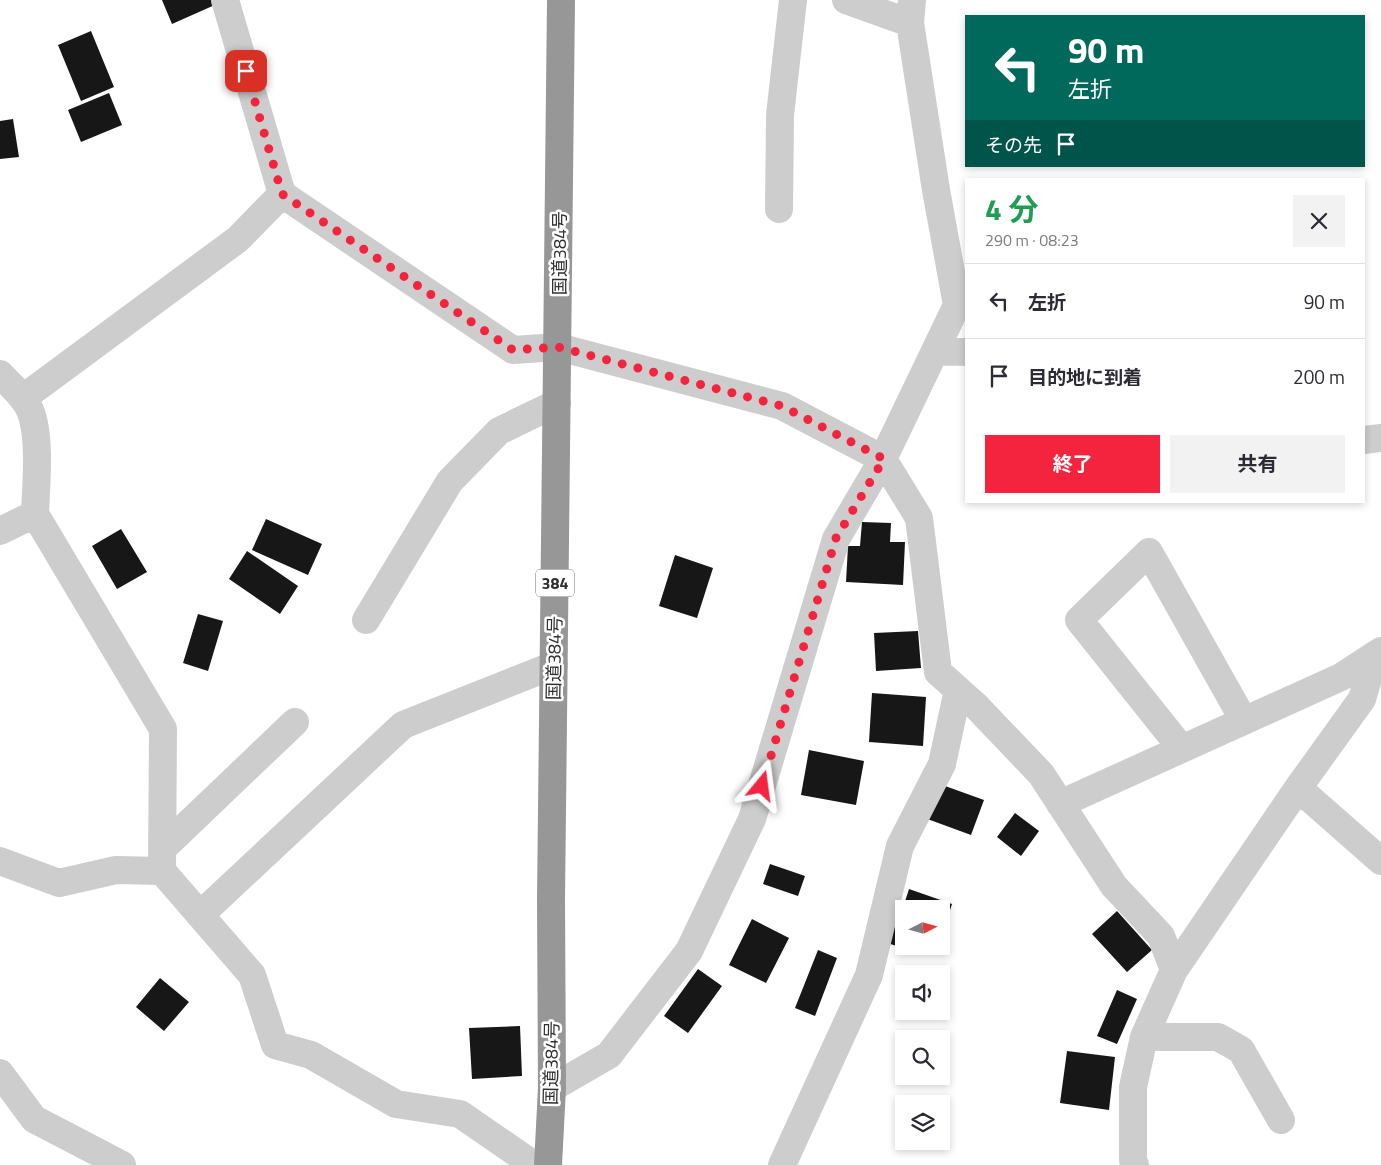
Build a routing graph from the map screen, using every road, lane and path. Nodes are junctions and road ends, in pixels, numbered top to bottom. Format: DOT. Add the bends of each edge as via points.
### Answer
graph roads {
  1 [pos="225,0"];
  2 [pos="561,0"];
  3 [pos="792,0"];
  4 [pos="846,0"];
  5 [pos="911,12"];
  6 [pos="282,194"];
  7 [pos="779,208"];
  8 [pos="558,347"];
  9 [pos="934,351"];
  10 [pos="965,352"];
  11 [pos="0,374"];
  12 [pos="23,398"];
  13 [pos="557,403"];
  14 [pos="1381,438"];
  15 [pos="1365,440"];
  16 [pos="884,459"];
  17 [pos="35,514"];
  18 [pos="0,531"];
  19 [pos="366,620"];
  20 [pos="1378,653"];
  21 [pos="554,665"];
  22 [pos="958,690"];
  23 [pos="1244,721"];
  24 [pos="295,722"];
  25 [pos="1182,749"];
  26 [pos="1298,788"];
  27 [pos="1060,804"];
  28 [pos="162,860"];
  29 [pos="0,861"];
  30 [pos="1381,861"];
  31 [pos="200,915"];
  32 [pos="1174,970"];
  33 [pos="1144,1037"];
  34 [pos="0,1073"];
  35 [pos="552,1088"];
  36 [pos="1281,1120"];
  37 [pos="122,1165"];
  38 [pos="534,1165"];
  39 [pos="548,1165"];
  40 [pos="782,1165"];
  41 [pos="1135,1165"];
  1 -- 6 [label="street"];
  2 -- 8 [label="highway, 国道384号 / 384"];
  3 -- 7 [label="street" via="780,115"];
  4 -- 5 [label="street"];
  5 -- 9 [label="street" via="936,190 957,305"];
  6 -- 8 [label="street" via="513,350"];
  6 -- 12 [label="street" via="238,239"];
  8 -- 13 [label="highway, 国道384号 / 384"];
  8 -- 16 [label="street" via="782,406"];
  9 -- 10 [label="street"];
  9 -- 16 [label="street"];
  11 -- 12 [label="street"];
  12 -- 17 [label="street" via="30,411 37,445"];
  13 -- 19 [label="street" via="499,431 450,481"];
  13 -- 21 [label="highway, 国道384号 / 384"];
  14 -- 15 [label="street"];
  16 -- 22 [label="street" via="919,518 938,672"];
  16 -- 35 [label="street" via="836,538 752,818 689,951 609,1055"];
  17 -- 18 [label="street"];
  17 -- 28 [label="street" via="163,729"];
  20 -- 23 [label="street" via="1341,677"];
  20 -- 26 [label="street" via="1362,699"];
  21 -- 31 [label="street" via="403,725"];
  21 -- 35 [label="highway, 国道384号 / 384"];
  22 -- 27 [label="street" via="1041,774"];
  22 -- 40 [label="street" via="942,764 900,846 869,975"];
  23 -- 25 [label="street"];
  23 -- 25 [label="street" via="1149,552 1079,620"];
  24 -- 28 [label="street"];
  25 -- 27 [label="street"];
  26 -- 30 [label="street"];
  26 -- 32 [label="street"];
  27 -- 32 [label="street" via="1114,886 1161,936"];
  28 -- 29 [label="street" via="59,883"];
  28 -- 31 [label="street"];
  31 -- 38 [label="street" via="252,975 275,1045 311,1055 396,1104 460,1114"];
  32 -- 33 [label="street"];
  33 -- 36 [label="street" via="1218,1037 1242,1050"];
  33 -- 41 [label="street" via="1133,1088"];
  34 -- 37 [label="street" via="34,1119"];
  35 -- 39 [label="highway, 国道384号 / 384"];
}
